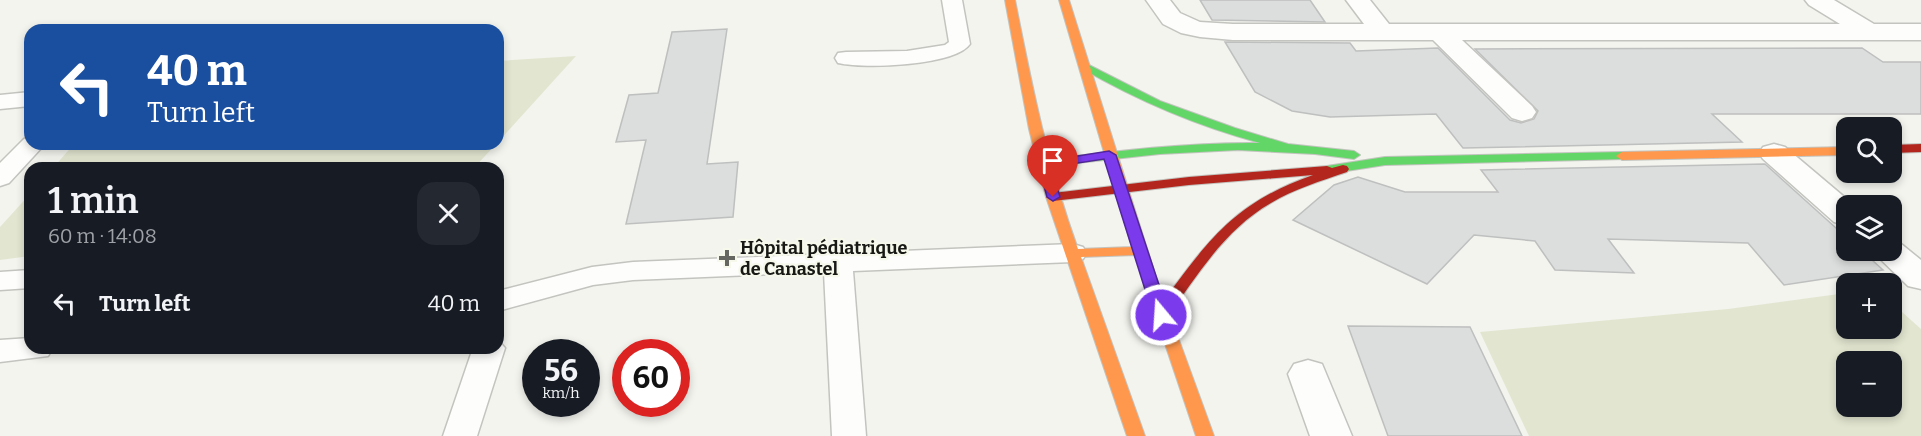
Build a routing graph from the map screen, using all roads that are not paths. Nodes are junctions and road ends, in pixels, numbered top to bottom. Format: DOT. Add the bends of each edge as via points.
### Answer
graph roads {
  1 [pos="952,0"];
  2 [pos="1010,0"];
  3 [pos="1064,0"];
  4 [pos="1158,0"];
  5 [pos="1358,0"];
  6 [pos="1817,0"];
  7 [pos="1381,31"];
  8 [pos="1440,32"];
  9 [pos="1869,32"];
  10 [pos="1921,32"];
  11 [pos="846,58"];
  12 [pos="1085,66"];
  13 [pos="24,100"];
  14 [pos="0,102"];
  15 [pos="1522,111"];
  16 [pos="1283,146"];
  17 [pos="1921,148"];
  18 [pos="1902,149"];
  19 [pos="27,150"];
  20 [pos="1836,151"];
  21 [pos="1774,153"];
  22 [pos="1109,155"];
  23 [pos="1385,161"];
  24 [pos="1044,164"];
  25 [pos="1343,169"];
  26 [pos="0,178"];
  27 [pos="1121,188"];
  28 [pos="1053,197"];
  29 [pos="1836,206"];
  30 [pos="1140,251"];
  31 [pos="1073,254"];
  32 [pos="1901,261"];
  33 [pos="838,264"];
  34 [pos="1921,278"];
  35 [pos="24,279"];
  36 [pos="0,281"];
  37 [pos="504,299"];
  38 [pos="1161,315"];
  39 [pos="24,349"];
  40 [pos="0,351"];
  41 [pos="487,354"];
  42 [pos="1308,374"];
  43 [pos="460,436"];
  44 [pos="849,436"];
  45 [pos="1136,436"];
  46 [pos="1205,436"];
  47 [pos="1331,436"];
  1 -- 11 [label="lane" via="960,44 956,49 938,55"];
  2 -- 24 [label="main road"];
  3 -- 12 [label="main road"];
  4 -- 7 [label="street" via="1163,11 1187,30"];
  5 -- 7 [label="street"];
  6 -- 9 [label="street"];
  7 -- 8 [label="street"];
  8 -- 9 [label="street"];
  8 -- 15 [label="street"];
  9 -- 10 [label="street"];
  12 -- 16 [label="main road" via="1149,103 1189,119"];
  12 -- 22 [label="main road"];
  13 -- 14 [label="lane"];
  16 -- 22 [label="main road"];
  16 -- 23 [label="main road"];
  17 -- 18 [label="main road"];
  19 -- 26 [label="lane"];
  20 -- 21 [label="main road"];
  21 -- 23 [label="main road"];
  21 -- 29 [label="street"];
  22 -- 24 [label="main road"];
  22 -- 27 [label="main road"];
  23 -- 25 [label="main road"];
  24 -- 28 [label="main road"];
  25 -- 27 [label="main road"];
  25 -- 38 [label="main road" via="1294,186 1246,213 1221,237"];
  27 -- 28 [label="main road"];
  27 -- 30 [label="main road"];
  28 -- 31 [label="main road"];
  30 -- 31 [label="main road"];
  30 -- 38 [label="main road"];
  31 -- 33 [label="lane"];
  31 -- 45 [label="main road"];
  32 -- 34 [label="street"];
  33 -- 37 [label="lane" via="633,271 592,276"];
  33 -- 44 [label="lane"];
  35 -- 36 [label="lane"];
  38 -- 46 [label="main road"];
  39 -- 40 [label="lane"];
  41 -- 43 [label="lane"];
  42 -- 47 [label="street"];
}
